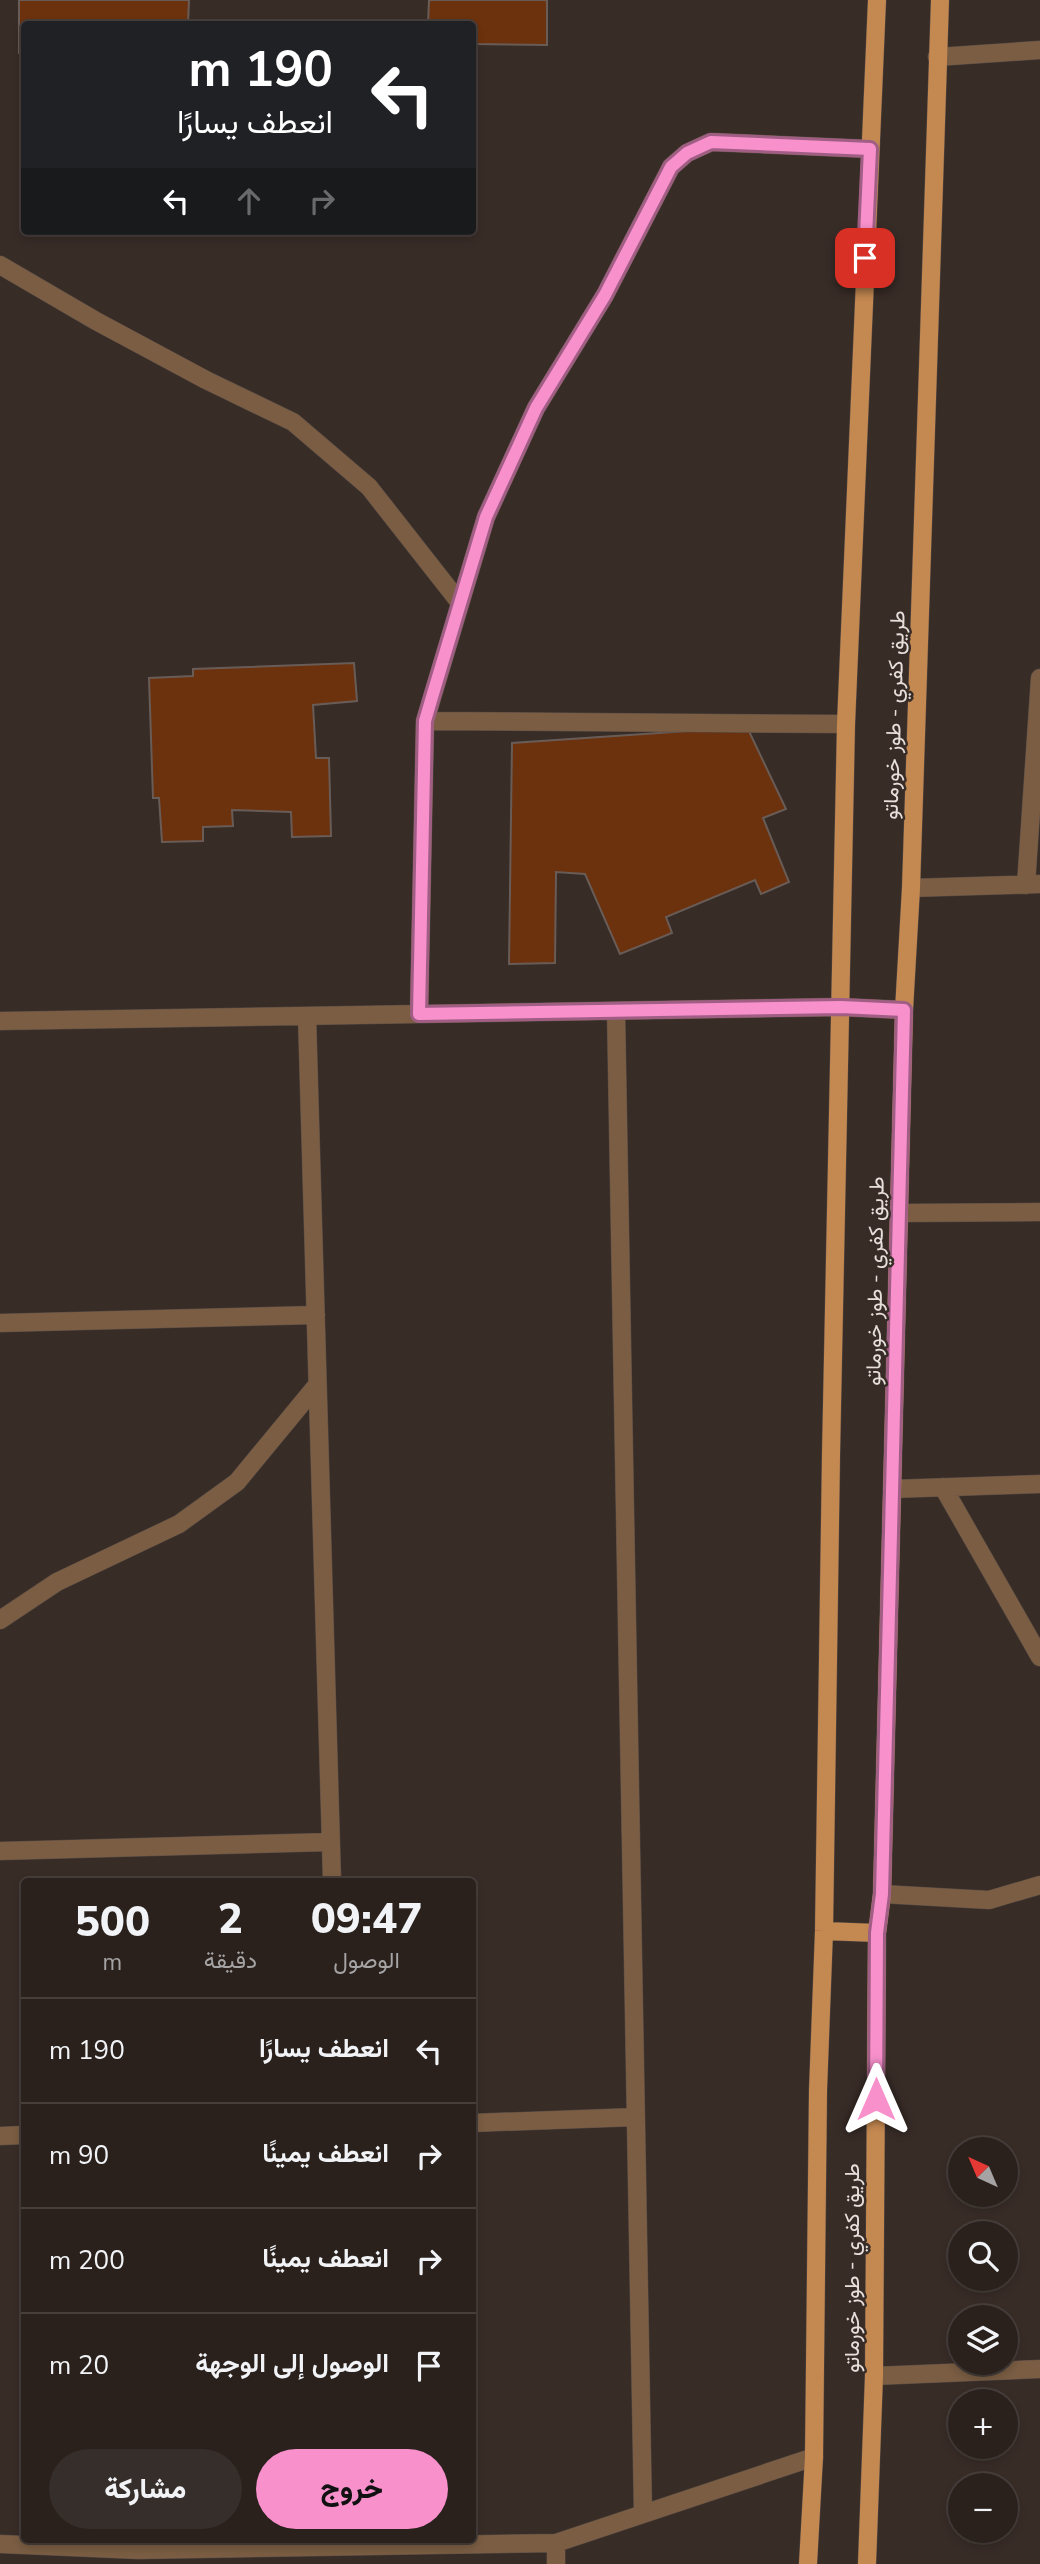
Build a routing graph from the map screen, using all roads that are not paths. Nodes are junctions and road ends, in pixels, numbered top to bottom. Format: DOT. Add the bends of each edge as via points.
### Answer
graph roads {
  1 [pos="877,0"];
  2 [pos="940,0"];
  3 [pos="1040,51"];
  4 [pos="937,57"];
  5 [pos="870,149"];
  6 [pos="0,265"];
  7 [pos="460,603"];
  8 [pos="1040,678"];
  9 [pos="425,721"];
  10 [pos="846,724"];
  11 [pos="1033,884"];
  12 [pos="911,888"];
  13 [pos="841,1007"];
  14 [pos="904,1010"];
  15 [pos="616,1011"];
  16 [pos="419,1014"];
  17 [pos="307,1016"];
  18 [pos="0,1021"];
  19 [pos="1040,1212"];
  20 [pos="899,1213"];
  21 [pos="316,1315"];
  22 [pos="0,1323"];
  23 [pos="317,1385"];
  24 [pos="1040,1484"];
  25 [pos="943,1487"];
  26 [pos="892,1489"];
  27 [pos="0,1619"];
  28 [pos="1040,1657"];
  29 [pos="331,1842"];
  30 [pos="0,1851"];
  31 [pos="332,1878"];
  32 [pos="1040,1885"];
  33 [pos="882,1894"];
  34 [pos="824,1931"];
  35 [pos="877,1933"];
  36 [pos="636,2117"];
  37 [pos="476,2123"];
  38 [pos="21,2135"];
  39 [pos="0,2136"];
  40 [pos="1040,2369"];
  41 [pos="874,2376"];
  42 [pos="814,2457"];
  43 [pos="643,2514"];
  44 [pos="556,2543"];
  45 [pos="0,2544"];
  46 [pos="138,2557"];
  47 [pos="556,2564"];
  48 [pos="808,2564"];
  49 [pos="867,2564"];
  1 -- 5 [label="main road, طريق كفري - طوز خورماتو"];
  2 -- 4 [label="main road, طريق كفري - طوز خورماتو"];
  3 -- 4 [label="street"];
  4 -- 12 [label="main road, طريق كفري - طوز خورماتو"];
  5 -- 7 [label="street" via="711,142 671,167 605,295 536,408 486,517"];
  5 -- 10 [label="main road, طريق كفري - طوز خورماتو"];
  6 -- 7 [label="street" via="120,334 293,422 369,488"];
  7 -- 9 [label="street"];
  8 -- 11 [label="street"];
  9 -- 10 [label="street"];
  9 -- 16 [label="street"];
  10 -- 13 [label="main road, طريق كفري - طوز خورماتو"];
  11 -- 12 [label="street"];
  12 -- 14 [label="main road, طريق كفري - طوز خورماتو"];
  13 -- 14 [label="street"];
  13 -- 15 [label="street"];
  13 -- 34 [label="main road, طريق كفري - طوز خورماتو"];
  14 -- 20 [label="main road, طريق كفري - طوز خورماتو"];
  15 -- 16 [label="street"];
  15 -- 36 [label="street"];
  16 -- 17 [label="street"];
  17 -- 18 [label="street"];
  17 -- 21 [label="street"];
  19 -- 20 [label="street"];
  20 -- 26 [label="main road, طريق كفري - طوز خورماتو"];
  21 -- 22 [label="street"];
  21 -- 23 [label="street"];
  23 -- 27 [label="street" via="237,1482 179,1524 57,1582"];
  23 -- 29 [label="street"];
  24 -- 25 [label="street"];
  25 -- 26 [label="street"];
  25 -- 28 [label="street"];
  26 -- 33 [label="main road, طريق كفري - طوز خورماتو"];
  29 -- 30 [label="street"];
  29 -- 31 [label="street"];
  32 -- 33 [label="street" via="989,1900"];
  33 -- 35 [label="main road, طريق كفري - طوز خورماتو"];
  34 -- 35 [label="main road"];
  34 -- 42 [label="main road, طريق كفري - طوز خورماتو"];
  35 -- 41 [label="main road, طريق كفري - طوز خورماتو"];
  36 -- 37 [label="street"];
  36 -- 43 [label="street"];
  38 -- 39 [label="street"];
  40 -- 41 [label="street"];
  41 -- 49 [label="main road, طريق كفري - طوز خورماتو"];
  42 -- 43 [label="street"];
  42 -- 48 [label="main road, طريق كفري - طوز خورماتو"];
  43 -- 44 [label="street"];
  44 -- 46 [label="street"];
  44 -- 47 [label="street"];
  45 -- 46 [label="street"];
}
